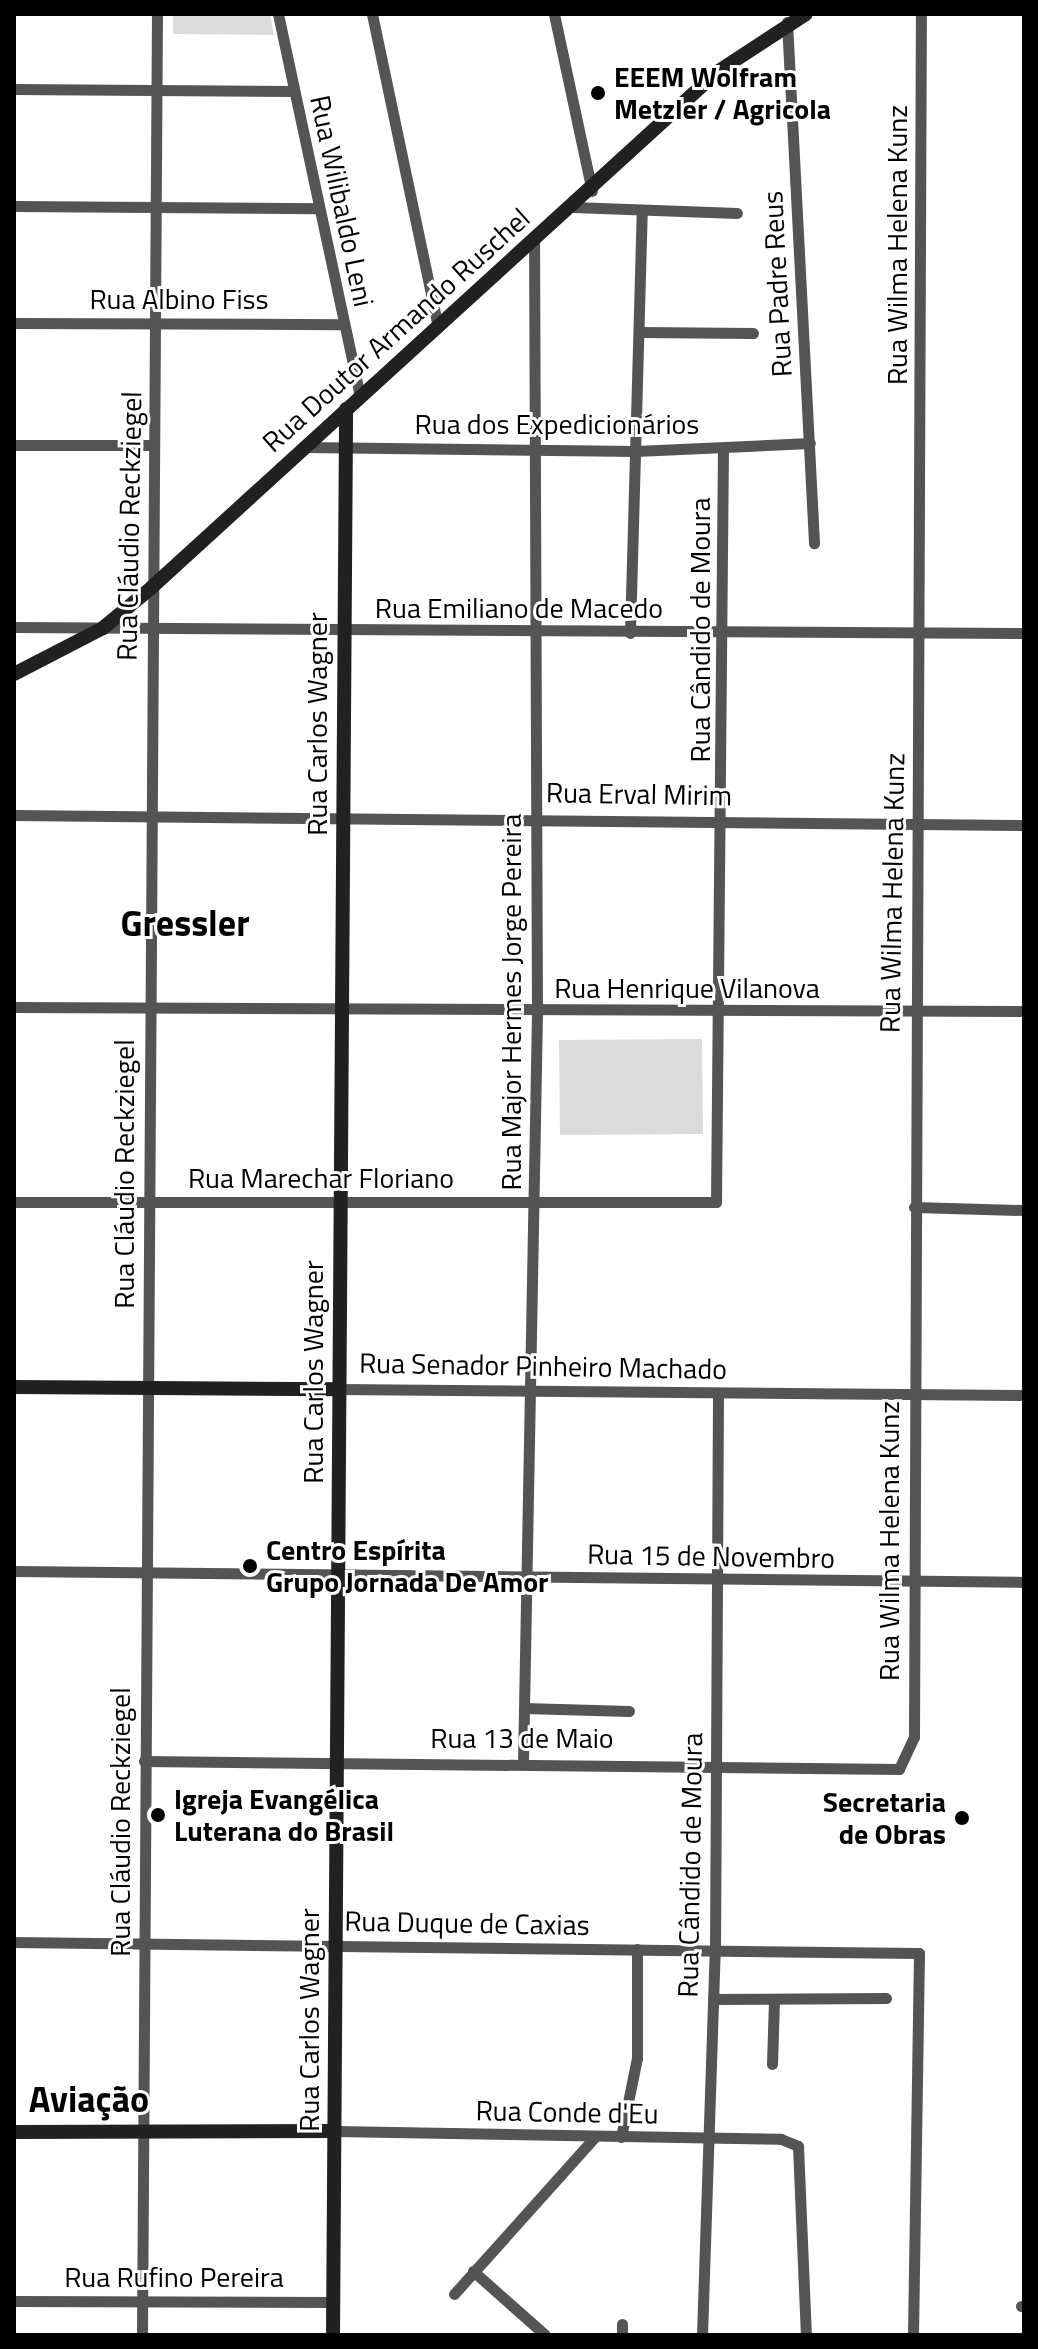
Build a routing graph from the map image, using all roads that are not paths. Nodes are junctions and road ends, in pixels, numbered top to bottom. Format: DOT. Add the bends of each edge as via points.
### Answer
graph roads {
  1 [pos="157,14"];
  2 [pos="278,14"];
  3 [pos="372,14"];
  4 [pos="554,14"];
  5 [pos="806,14"];
  6 [pos="921,14"];
  7 [pos="787,22"];
  8 [pos="14,89"];
  9 [pos="157,90"];
  10 [pos="294,91"];
  11 [pos="592,191"];
  12 [pos="14,206"];
  13 [pos="156,207"];
  14 [pos="573,207"];
  15 [pos="319,208"];
  16 [pos="642,210"];
  17 [pos="737,213"];
  18 [pos="534,241"];
  19 [pos="14,323"];
  20 [pos="156,323"];
  21 [pos="343,324"];
  22 [pos="438,327"];
  23 [pos="639,332"];
  24 [pos="753,333"];
  25 [pos="360,397"];
  26 [pos="346,409"];
  27 [pos="810,443"];
  28 [pos="14,445"];
  29 [pos="154,445"];
  30 [pos="304,447"];
  31 [pos="345,448"];
  32 [pos="723,448"];
  33 [pos="535,449"];
  34 [pos="636,451"];
  35 [pos="814,543"];
  36 [pos="151,588"];
  37 [pos="14,627"];
  38 [pos="103,628"];
  39 [pos="151,628"];
  40 [pos="344,631"];
  41 [pos="920,632"];
  42 [pos="536,633"];
  43 [pos="630,633"];
  44 [pos="726,633"];
  45 [pos="1024,633"];
  46 [pos="14,674"];
  47 [pos="14,815"];
  48 [pos="150,817"];
  49 [pos="343,817"];
  50 [pos="536,817"];
  51 [pos="725,819"];
  52 [pos="916,823"];
  53 [pos="1024,825"];
  54 [pos="14,1007"];
  55 [pos="149,1009"];
  56 [pos="341,1009"];
  57 [pos="537,1011"];
  58 [pos="1024,1011"];
  59 [pos="723,1013"];
  60 [pos="915,1013"];
  61 [pos="721,1197"];
  62 [pos="147,1201"];
  63 [pos="14,1202"];
  64 [pos="340,1202"];
  65 [pos="533,1204"];
  66 [pos="914,1207"];
  67 [pos="1024,1210"];
  68 [pos="14,1387"];
  69 [pos="146,1388"];
  70 [pos="338,1389"];
  71 [pos="529,1392"];
  72 [pos="913,1394"];
  73 [pos="1024,1395"];
  74 [pos="718,1396"];
  75 [pos="14,1571"];
  76 [pos="337,1572"];
  77 [pos="145,1573"];
  78 [pos="525,1577"];
  79 [pos="912,1581"];
  80 [pos="716,1582"];
  81 [pos="1024,1582"];
  82 [pos="524,1708"];
  83 [pos="629,1711"];
  84 [pos="144,1761"];
  85 [pos="336,1761"];
  86 [pos="523,1763"];
  87 [pos="717,1764"];
  88 [pos="899,1769"];
  89 [pos="14,1942"];
  90 [pos="144,1943"];
  91 [pos="335,1945"];
  92 [pos="637,1949"];
  93 [pos="715,1951"];
  94 [pos="886,1998"];
  95 [pos="713,1999"];
  96 [pos="774,1999"];
  97 [pos="772,2064"];
  98 [pos="334,2131"];
  99 [pos="14,2132"];
  100 [pos="143,2132"];
  101 [pos="595,2137"];
  102 [pos="621,2137"];
  103 [pos="705,2139"];
  104 [pos="473,2271"];
  105 [pos="454,2294"];
  106 [pos="14,2301"];
  107 [pos="143,2301"];
  108 [pos="333,2302"];
  109 [pos="142,2335"];
  110 [pos="333,2335"];
  111 [pos="545,2335"];
  112 [pos="702,2335"];
  113 [pos="806,2335"];
  114 [pos="913,2335"];
  1 -- 9 [label="street, Rua Cláudio Reckziegel"];
  2 -- 10 [label="street, Rua Wilibaldo Leni"];
  3 -- 22 [label="street"];
  4 -- 11 [label="street"];
  5 -- 7 [label="main road, Rua Doutor Armando Ruschel"];
  6 -- 41 [label="street, Rua Wilma Helena Kunz"];
  7 -- 11 [label="main road, Rua Doutor Armando Ruschel" via="717,72"];
  7 -- 27 [label="street, Rua Padre Reus"];
  8 -- 9 [label="street"];
  9 -- 10 [label="street"];
  9 -- 13 [label="street, Rua Cláudio Reckziegel"];
  10 -- 15 [label="street, Rua Wilibaldo Leni"];
  11 -- 14 [label="main road, Rua Doutor Armando Ruschel"];
  12 -- 13 [label="street"];
  13 -- 15 [label="street"];
  13 -- 20 [label="street, Rua Cláudio Reckziegel"];
  14 -- 16 [label="street"];
  14 -- 18 [label="main road, Rua Doutor Armando Ruschel"];
  15 -- 21 [label="street, Rua Wilibaldo Leni"];
  16 -- 17 [label="street"];
  16 -- 23 [label="street"];
  18 -- 22 [label="main road, Rua Doutor Armando Ruschel"];
  18 -- 33 [label="street, Rua Major Hermes Jorge Pereira"];
  19 -- 20 [label="street, Rua Albino Fiss"];
  20 -- 21 [label="street, Rua Albino Fiss"];
  20 -- 29 [label="street, Rua Cláudio Reckziegel"];
  21 -- 25 [label="street, Rua Wilibaldo Leni"];
  22 -- 25 [label="main road, Rua Doutor Armando Ruschel"];
  23 -- 24 [label="street"];
  23 -- 34 [label="street"];
  25 -- 26 [label="main road, Rua Doutor Armando Ruschel"];
  26 -- 30 [label="main road, Rua Doutor Armando Ruschel"];
  26 -- 31 [label="main road, Rua Carlos Wagner"];
  27 -- 32 [label="street, Rua dos Expedicionários"];
  27 -- 35 [label="street, Rua Padre Reus"];
  28 -- 29 [label="street"];
  29 -- 36 [label="street, Rua Cláudio Reckziegel"];
  30 -- 31 [label="street, Rua dos Expedicionários"];
  30 -- 36 [label="main road, Rua Doutor Armando Ruschel"];
  31 -- 33 [label="street, Rua dos Expedicionários"];
  31 -- 40 [label="main road, Rua Carlos Wagner"];
  32 -- 34 [label="street, Rua dos Expedicionários"];
  32 -- 44 [label="street, Rua Cândido de Moura"];
  33 -- 34 [label="street, Rua dos Expedicionários"];
  33 -- 42 [label="street, Rua Major Hermes Jorge Pereira"];
  34 -- 43 [label="street"];
  36 -- 38 [label="main road, Rua Doutor Armando Ruschel"];
  36 -- 39 [label="street, Rua Cláudio Reckziegel"];
  37 -- 38 [label="street, Rua Emiliano de Macedo"];
  38 -- 39 [label="street, Rua Emiliano de Macedo"];
  38 -- 46 [label="main road, Rua Doutor Armando Ruschel"];
  39 -- 40 [label="street, Rua Emiliano de Macedo"];
  39 -- 48 [label="street, Rua Cláudio Reckziegel"];
  40 -- 42 [label="street, Rua Emiliano de Macedo"];
  40 -- 49 [label="main road, Rua Carlos Wagner"];
  41 -- 44 [label="street, Rua Emiliano de Macedo"];
  41 -- 45 [label="street, Rua Emiliano de Macedo"];
  41 -- 52 [label="street, Rua Wilma Helena Kunz"];
  42 -- 43 [label="street, Rua Emiliano de Macedo"];
  42 -- 50 [label="street, Rua Major Hermes Jorge Pereira"];
  43 -- 44 [label="street, Rua Emiliano de Macedo"];
  44 -- 51 [label="street, Rua Cândido de Moura"];
  47 -- 48 [label="street, Rua Erval Mirim"];
  48 -- 49 [label="street, Rua Erval Mirim"];
  48 -- 55 [label="street, Rua Cláudio Reckziegel"];
  49 -- 50 [label="street, Rua Erval Mirim"];
  49 -- 56 [label="main road, Rua Carlos Wagner"];
  50 -- 51 [label="street, Rua Erval Mirim"];
  50 -- 57 [label="street, Rua Major Hermes Jorge Pereira"];
  51 -- 52 [label="street, Rua Erval Mirim"];
  51 -- 59 [label="street, Rua Cândido de Moura"];
  52 -- 53 [label="street, Rua Erval Mirim"];
  52 -- 60 [label="street, Rua Wilma Helena Kunz"];
  54 -- 55 [label="street, Rua Henrique Vilanova"];
  55 -- 56 [label="street, Rua Henrique Vilanova"];
  55 -- 62 [label="street, Rua Cláudio Reckziegel"];
  56 -- 57 [label="street, Rua Henrique Vilanova"];
  56 -- 64 [label="main road, Rua Carlos Wagner"];
  57 -- 59 [label="street, Rua Henrique Vilanova"];
  57 -- 65 [label="street, Rua Major Hermes Jorge Pereira"];
  58 -- 60 [label="street, Rua Henrique Vilanova"];
  59 -- 60 [label="street, Rua Henrique Vilanova"];
  59 -- 61 [label="street, Rua Cândido de Moura"];
  60 -- 66 [label="street, Rua Wilma Helena Kunz"];
  61 -- 65 [label="street, Rua Marechar Floriano" via="707,1205"];
  62 -- 63 [label="street, Rua Marechar Floriano"];
  62 -- 64 [label="street, Rua Marechar Floriano"];
  62 -- 69 [label="street, Rua Cláudio Reckziegel"];
  64 -- 65 [label="street, Rua Marechar Floriano"];
  64 -- 70 [label="main road, Rua Carlos Wagner"];
  65 -- 71 [label="street, Rua Major Hermes Jorge Pereira"];
  66 -- 67 [label="street"];
  66 -- 72 [label="street, Rua Wilma Helena Kunz"];
  68 -- 69 [label="main road, Rua Senador Pinheiro Machado"];
  69 -- 70 [label="main road, Rua Senador Pinheiro Machado"];
  69 -- 77 [label="street, Rua Cláudio Reckziegel"];
  70 -- 71 [label="street, Rua Senador Pinheiro Machado"];
  70 -- 76 [label="main road, Rua Carlos Wagner"];
  71 -- 74 [label="street, Rua Senador Pinheiro Machado"];
  71 -- 78 [label="street, Rua Major Hermes Jorge Pereira"];
  72 -- 73 [label="street, Rua Senador Pinheiro Machado"];
  72 -- 74 [label="street, Rua Senador Pinheiro Machado"];
  72 -- 79 [label="street, Rua Wilma Helena Kunz"];
  74 -- 80 [label="street, Rua Cândido de Moura"];
  75 -- 77 [label="street, Rua 15 de Novembro"];
  76 -- 77 [label="street, Rua 15 de Novembro"];
  76 -- 78 [label="street, Rua 15 de Novembro"];
  76 -- 85 [label="main road, Rua Carlos Wagner"];
  77 -- 84 [label="street, Rua Cláudio Reckziegel"];
  78 -- 80 [label="street, Rua 15 de Novembro"];
  78 -- 82 [label="street, Rua Major Hermes Jorge Pereira"];
  79 -- 80 [label="street, Rua 15 de Novembro"];
  79 -- 81 [label="street, Rua 15 de Novembro"];
  79 -- 88 [label="street, Rua Wilma Helena Kunz" via="914,1737"];
  80 -- 87 [label="street, Rua Cândido de Moura"];
  82 -- 83 [label="street"];
  82 -- 86 [label="street, Rua Major Hermes Jorge Pereira"];
  84 -- 85 [label="street, Rua 13 de Maio"];
  84 -- 90 [label="street, Rua Cláudio Reckziegel"];
  85 -- 86 [label="street, Rua 13 de Maio"];
  85 -- 91 [label="main road, Rua Carlos Wagner"];
  86 -- 87 [label="street, Rua 13 de Maio"];
  87 -- 88 [label="street, Rua 13 de Maio"];
  87 -- 93 [label="street, Rua Cândido de Moura"];
  89 -- 90 [label="street, Rua Duque de Caxias"];
  90 -- 91 [label="street, Rua Duque de Caxias"];
  90 -- 100 [label="street, Rua Cláudio Reckziegel"];
  91 -- 92 [label="street, Rua Duque de Caxias"];
  91 -- 98 [label="main road, Rua Carlos Wagner"];
  92 -- 93 [label="street, Rua Duque de Caxias"];
  92 -- 102 [label="street" via="637,2058"];
  93 -- 95 [label="street, Rua Cândido de Moura"];
  93 -- 114 [label="street, Rua Duque de Caxias" via="919,1953"];
  94 -- 96 [label="street"];
  95 -- 96 [label="street"];
  95 -- 103 [label="street, Rua Cândido de Moura"];
  96 -- 97 [label="street"];
  98 -- 100 [label="main road"];
  98 -- 101 [label="street, Rua Conde d'Eu"];
  98 -- 108 [label="main road, Rua Carlos Wagner"];
  99 -- 100 [label="main road"];
  100 -- 107 [label="street, Rua Cláudio Reckziegel"];
  101 -- 102 [label="street, Rua Conde d'Eu"];
  101 -- 104 [label="street"];
  102 -- 103 [label="street, Rua Conde d'Eu"];
  103 -- 112 [label="street, Rua Cândido de Moura"];
  103 -- 113 [label="street, Rua Conde d'Eu" via="798,2146"];
  104 -- 105 [label="street"];
  104 -- 111 [label="street"];
  106 -- 107 [label="street, Rua Rufino Pereira"];
  107 -- 108 [label="street, Rua Rufino Pereira"];
  107 -- 109 [label="street, Rua Cláudio Reckziegel"];
  108 -- 110 [label="main road, Rua Carlos Wagner"];
}
